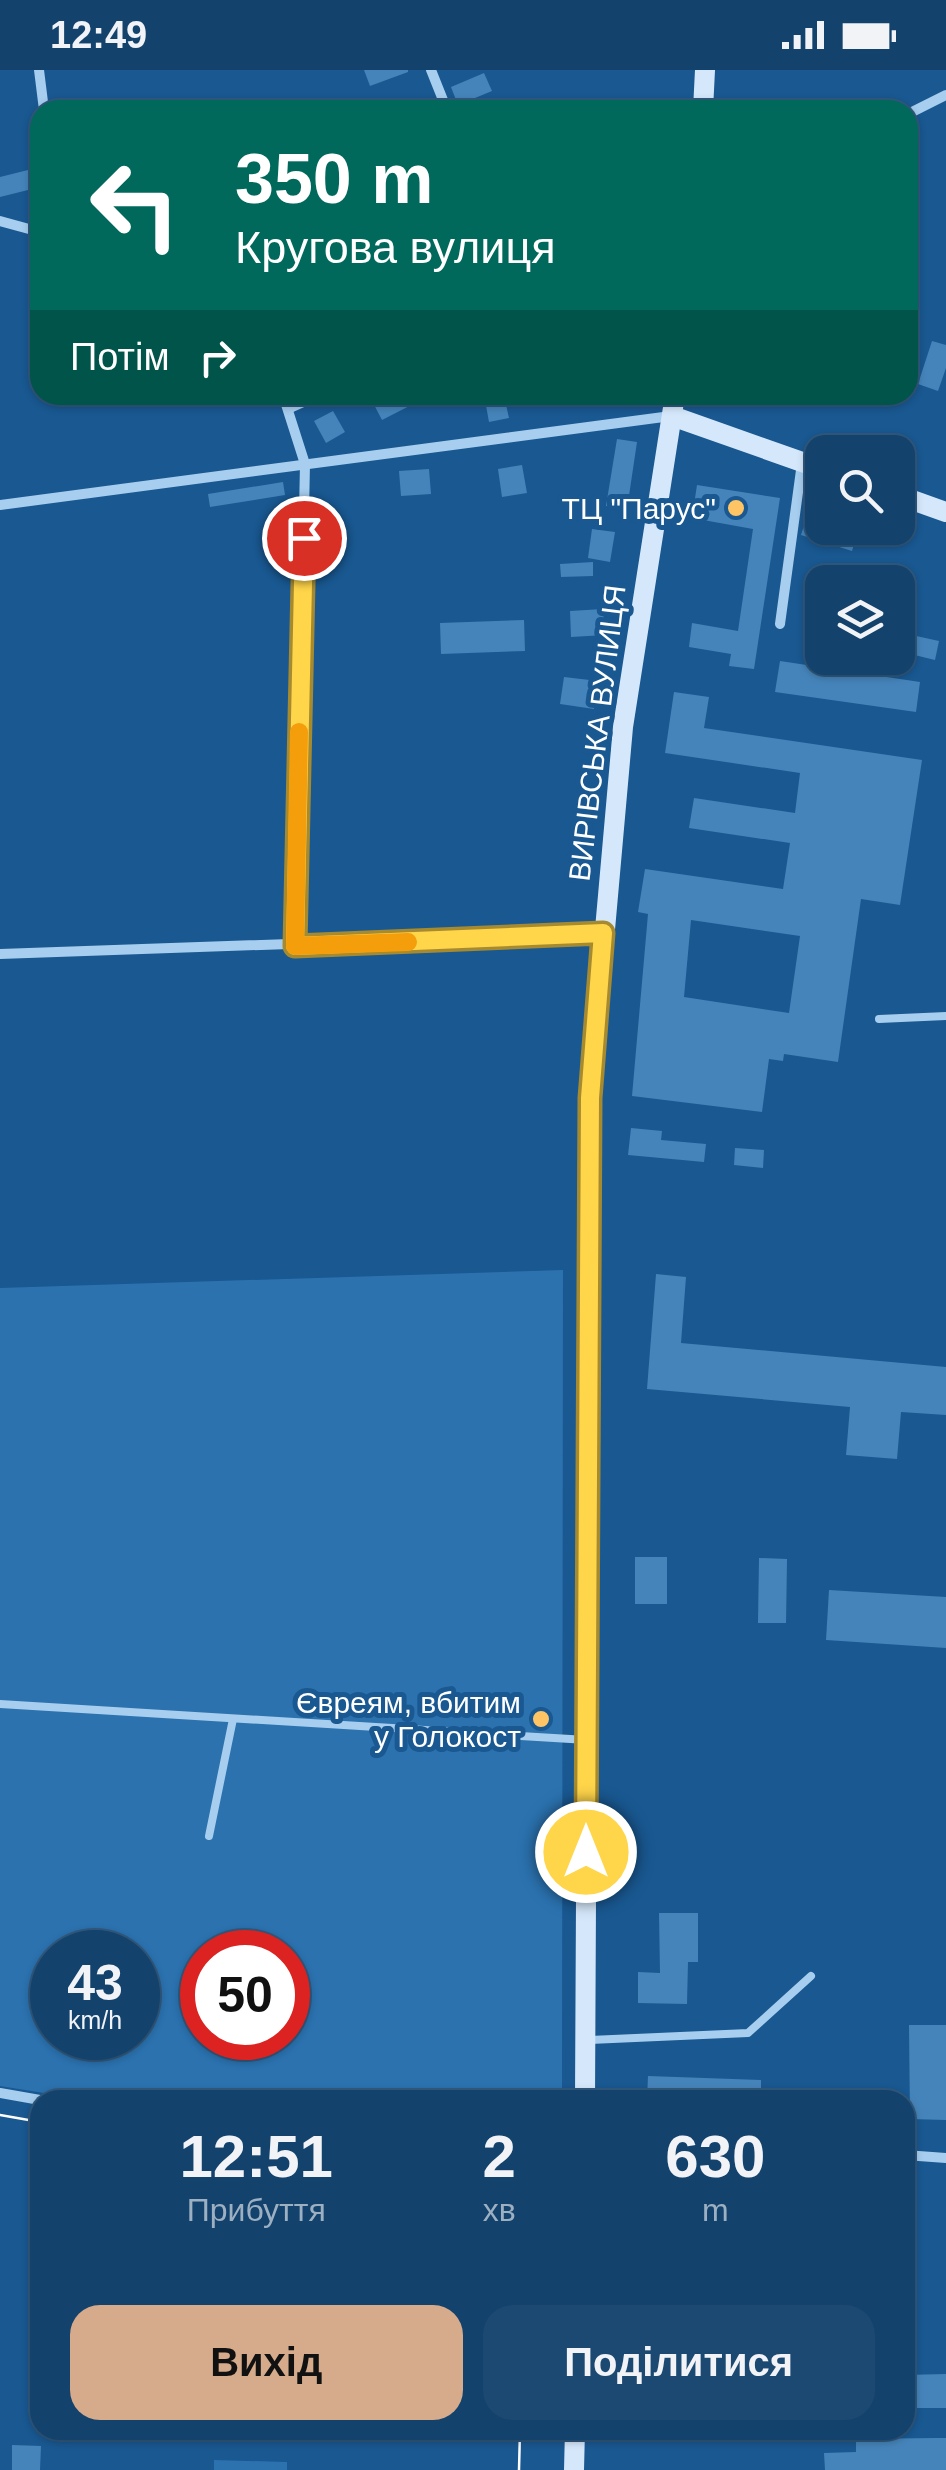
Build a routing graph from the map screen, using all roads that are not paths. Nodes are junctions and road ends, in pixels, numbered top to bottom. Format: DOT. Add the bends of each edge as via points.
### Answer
graph roads {
  1 [pos="39,70"];
  2 [pos="432,70"];
  3 [pos="705,70"];
  4 [pos="946,95"];
  5 [pos="43,100"];
  6 [pos="443,100"];
  7 [pos="704,100"];
  8 [pos="918,109"];
  9 [pos="0,221"];
  10 [pos="30,229"];
  11 [pos="288,405"];
  12 [pos="297,405"];
  13 [pos="673,406"];
  14 [pos="290,408"];
  15 [pos="802,462"];
  16 [pos="805,463"];
  17 [pos="305,464"];
  18 [pos="915,502"];
  19 [pos="0,506"];
  20 [pos="946,512"];
  21 [pos="780,624"];
  22 [pos="603,933"];
  23 [pos="295,946"];
  24 [pos="0,954"];
  25 [pos="946,1016"];
  26 [pos="880,1020"];
  27 [pos="0,1704"];
  28 [pos="233,1719"];
  29 [pos="587,1740"];
  30 [pos="208,1836"];
  31 [pos="811,1976"];
  32 [pos="585,2040"];
  33 [pos="585,2090"];
  34 [pos="0,2093"];
  35 [pos="30,2098"];
  36 [pos="915,2156"];
  37 [pos="946,2158"];
  38 [pos="575,2440"];
  39 [pos="574,2470"];
  1 -- 5 [label="street"];
  2 -- 6 [label="street"];
  3 -- 7 [label="main road"];
  4 -- 8 [label="street"];
  9 -- 10 [label="street"];
  11 -- 14 [label="street"];
  12 -- 14 [label="street"];
  13 -- 15 [label="main road"];
  13 -- 17 [label="street"];
  13 -- 22 [label="main road, ВИРІВСЬКА ВУЛИЦЯ" via="623,727"];
  14 -- 17 [label="street"];
  15 -- 16 [label="main road"];
  15 -- 21 [label="street"];
  17 -- 19 [label="street"];
  17 -- 23 [label="street"];
  18 -- 20 [label="main road"];
  22 -- 23 [label="street"];
  22 -- 29 [label="main road, ВИРІВСЬКА ВУЛИЦЯ" via="590,1098"];
  23 -- 24 [label="street"];
  25 -- 26 [label="lane"];
  27 -- 28 [label="lane"];
  28 -- 29 [label="lane"];
  28 -- 30 [label="lane"];
  29 -- 32 [label="main road, ВИРІВСЬКА ВУЛИЦЯ"];
  31 -- 32 [label="lane" via="748,2033"];
  32 -- 33 [label="main road, ВИРІВСЬКА ВУЛИЦЯ"];
  34 -- 35 [label="street"];
  36 -- 37 [label="street"];
  38 -- 39 [label="main road"];
}
